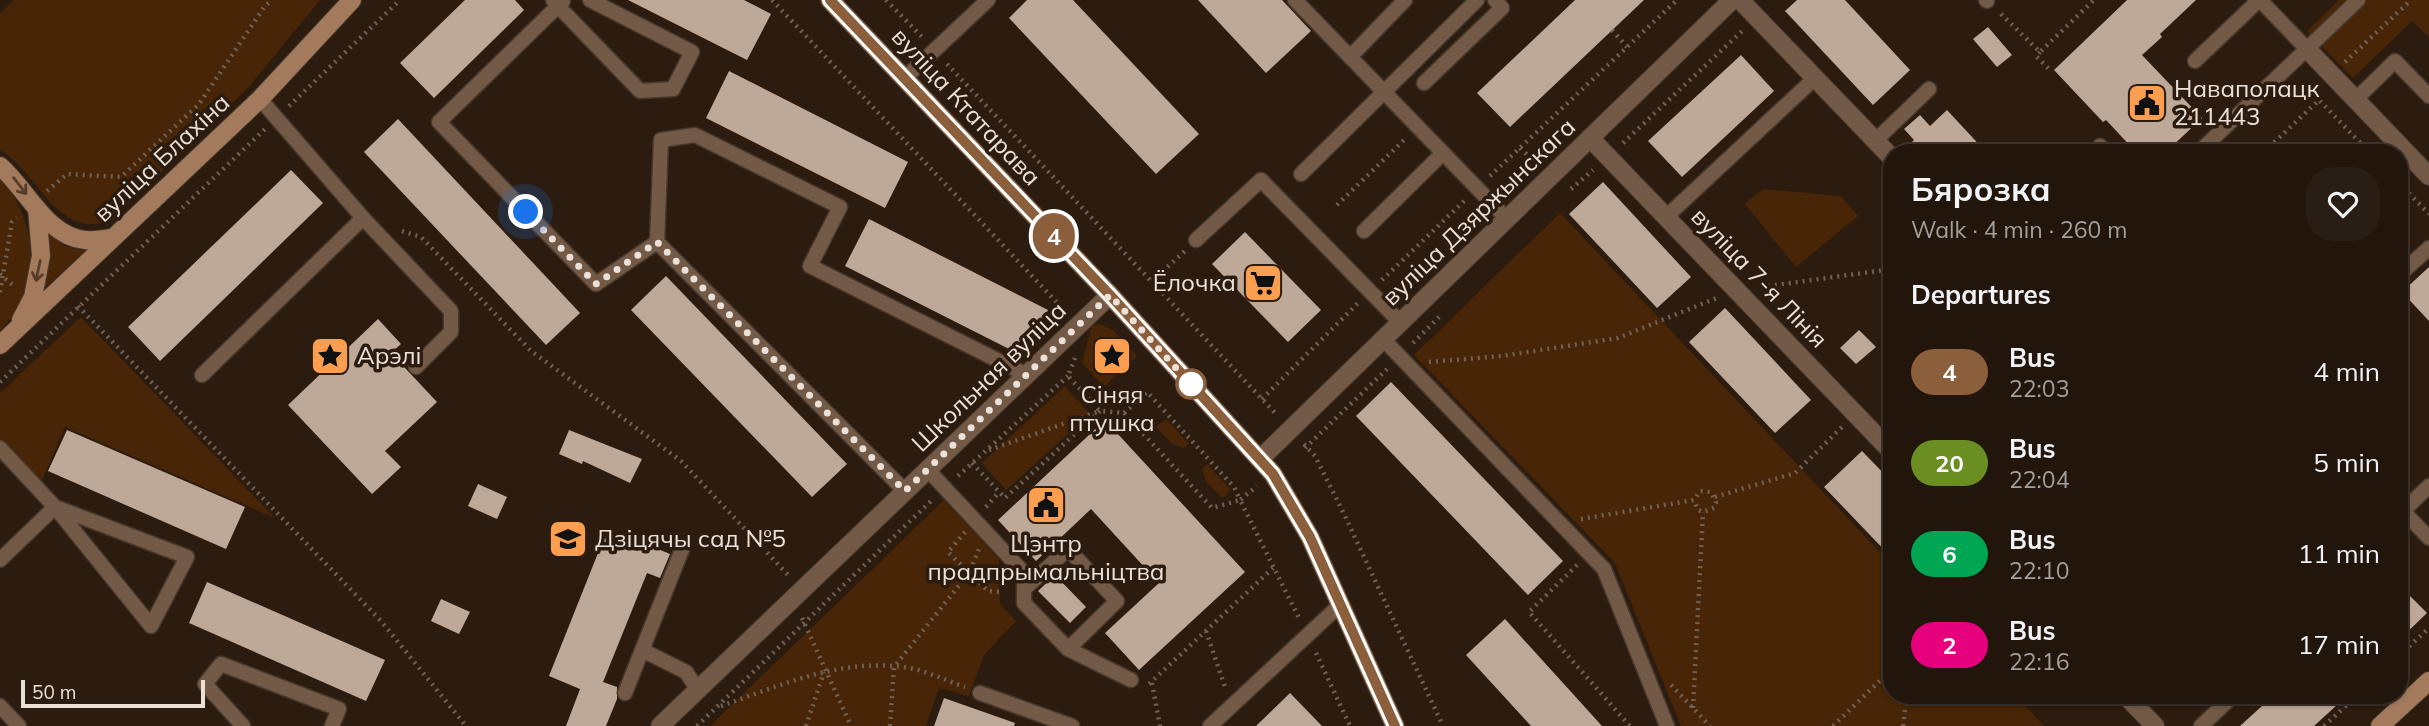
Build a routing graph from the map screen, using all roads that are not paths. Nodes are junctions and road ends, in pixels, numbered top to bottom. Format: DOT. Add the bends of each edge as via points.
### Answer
graph roads {
  1 [pos="352,0"];
  2 [pos="590,0"];
  3 [pos="830,0"];
  4 [pos="988,0"];
  5 [pos="1295,0"];
  6 [pos="1405,0"];
  7 [pos="1477,0"];
  8 [pos="1495,0"];
  9 [pos="1732,0"];
  10 [pos="1740,0"];
  11 [pos="2259,0"];
  12 [pos="2358,0"];
  13 [pos="558,2"];
  14 [pos="2307,49"];
  15 [pos="1350,57"];
  16 [pos="2195,61"];
  17 [pos="905,78"];
  18 [pos="1815,78"];
  19 [pos="1424,83"];
  20 [pos="1929,89"];
  21 [pos="1383,91"];
  22 [pos="2429,96"];
  23 [pos="260,99"];
  24 [pos="2356,100"];
  25 [pos="1590,138"];
  26 [pos="1875,141"];
  27 [pos="2207,144"];
  28 [pos="2398,144"];
  29 [pos="1883,149"];
  30 [pos="1443,153"];
  31 [pos="2408,154"];
  32 [pos="0,166"];
  33 [pos="1301,174"];
  34 [pos="2429,176"];
  35 [pos="35,206"];
  36 [pos="1666,217"];
  37 [pos="363,218"];
  38 [pos="1507,219"];
  39 [pos="1364,231"];
  40 [pos="112,238"];
  41 [pos="1196,240"];
  42 [pos="657,242"];
  43 [pos="2429,248"];
  44 [pos="2408,267"];
  45 [pos="1110,295"];
  46 [pos="1400,322"];
  47 [pos="16,331"];
  48 [pos="1383,339"];
  49 [pos="0,345"];
  50 [pos="416,367"];
  51 [pos="202,375"];
  52 [pos="1027,375"];
  53 [pos="1883,443"];
  54 [pos="0,448"];
  55 [pos="1260,458"];
  56 [pos="928,470"];
  57 [pos="2429,486"];
  58 [pos="905,491"];
  59 [pos="55,506"];
  60 [pos="2408,506"];
  61 [pos="2408,516"];
  62 [pos="2429,538"];
  63 [pos="683,547"];
  64 [pos="0,560"];
  65 [pos="1024,589"];
  66 [pos="1341,604"];
  67 [pos="1068,649"];
  68 [pos="642,650"];
  69 [pos="1131,680"];
  70 [pos="2429,681"];
  71 [pos="698,690"];
  72 [pos="2408,692"];
  73 [pos="625,693"];
  74 [pos="980,693"];
  75 [pos="2134,704"];
  76 [pos="2224,704"];
  77 [pos="2396,704"];
  78 [pos="0,706"];
  79 [pos="19,726"];
  80 [pos="243,726"];
  81 [pos="332,726"];
  82 [pos="660,726"];
  83 [pos="1072,726"];
  84 [pos="1210,726"];
  85 [pos="1395,726"];
  86 [pos="1667,726"];
  87 [pos="2155,726"];
  88 [pos="2201,726"];
  89 [pos="2380,726"];
  1 -- 23 [label="main road, вуліца Блахіна"];
  2 -- 13 [label="lane" via="692,52 673,89 640,91"];
  3 -- 17 [label="main road, вуліца Ктатарава"];
  4 -- 17 [label="lane"];
  5 -- 15 [label="lane"];
  6 -- 15 [label="lane"];
  7 -- 21 [label="lane"];
  8 -- 19 [label="lane" via="1502,8"];
  9 -- 25 [label="street, вуліца Дзяржынскага"];
  10 -- 18 [label="street"];
  11 -- 14 [label="lane"];
  11 -- 16 [label="lane"];
  12 -- 14 [label="lane"];
  13 -- 42 [label="lane" via="439,122 596,284"];
  14 -- 24 [label="street"];
  14 -- 27 [label="lane"];
  15 -- 21 [label="lane"];
  17 -- 45 [label="main road, вуліца Ктатарава"];
  18 -- 26 [label="street"];
  18 -- 36 [label="lane"];
  20 -- 26 [label="lane"];
  21 -- 30 [label="lane"];
  21 -- 33 [label="lane"];
  22 -- 24 [label="lane" via="2395,61"];
  23 -- 37 [label="lane"];
  23 -- 40 [label="main road, вуліца Блахіна"];
  24 -- 28 [label="street"];
  25 -- 36 [label="street, вуліца 7-я Лінія"];
  25 -- 38 [label="street, вуліца Дзяржынскага"];
  26 -- 29 [label="street"];
  30 -- 38 [label="lane"];
  30 -- 39 [label="lane"];
  31 -- 34 [label="street"];
  32 -- 35 [label="main road, one-way"];
  35 -- 40 [label="main road" via="56,229 75,237"];
  35 -- 47 [label="main road, one-way" via="41,256 33,297"];
  36 -- 53 [label="street, вуліца 7-я Лінія"];
  37 -- 50 [label="lane" via="451,311 451,332"];
  37 -- 51 [label="lane"];
  38 -- 46 [label="street, вуліца Дзяржынскага"];
  40 -- 47 [label="main road, вуліца Блахіна"];
  41 -- 46 [label="lane" via="1261,180"];
  42 -- 52 [label="lane" via="661,140 695,135 840,207 810,266"];
  42 -- 58 [label="lane"];
  43 -- 44 [label="lane"];
  45 -- 52 [label="street, Школьная вуліца"];
  45 -- 55 [label="main road, вуліца Ктатарава"];
  46 -- 48 [label="street, вуліца Дзяржынскага"];
  47 -- 49 [label="main road, вуліца Блахіна"];
  48 -- 55 [label="street, вуліца Дзяржынскага"];
  48 -- 86 [label="lane" via="1604,569"];
  52 -- 56 [label="street, Школьная вуліца"];
  54 -- 59 [label="lane"];
  55 -- 66 [label="main road, вуліца Ктатарава" via="1310,537"];
  56 -- 58 [label="street, Школьная вуліца"];
  56 -- 65 [label="lane" via="1024,573"];
  57 -- 60 [label="lane"];
  58 -- 71 [label="street, Школьная вуліца"];
  59 -- 59 [label="lane" via="116,582 151,626 187,557"];
  59 -- 64 [label="lane"];
  61 -- 62 [label="lane"];
  63 -- 68 [label="lane"];
  65 -- 67 [label="lane" via="1024,603"];
  65 -- 67 [label="lane" via="1068,549 1117,601"];
  66 -- 84 [label="lane"];
  66 -- 85 [label="main road, вуліца Ктатарава"];
  67 -- 69 [label="lane"];
  68 -- 71 [label="lane" via="686,672"];
  68 -- 73 [label="lane"];
  70 -- 72 [label="main road"];
  71 -- 82 [label="street, Школьная вуліца"];
  74 -- 83 [label="lane"];
  75 -- 87 [label="street"];
  76 -- 88 [label="lane"];
  77 -- 89 [label="main road"];
  78 -- 79 [label="lane"];
  80 -- 81 [label="lane" via="205,684 221,664 339,709"];
}
